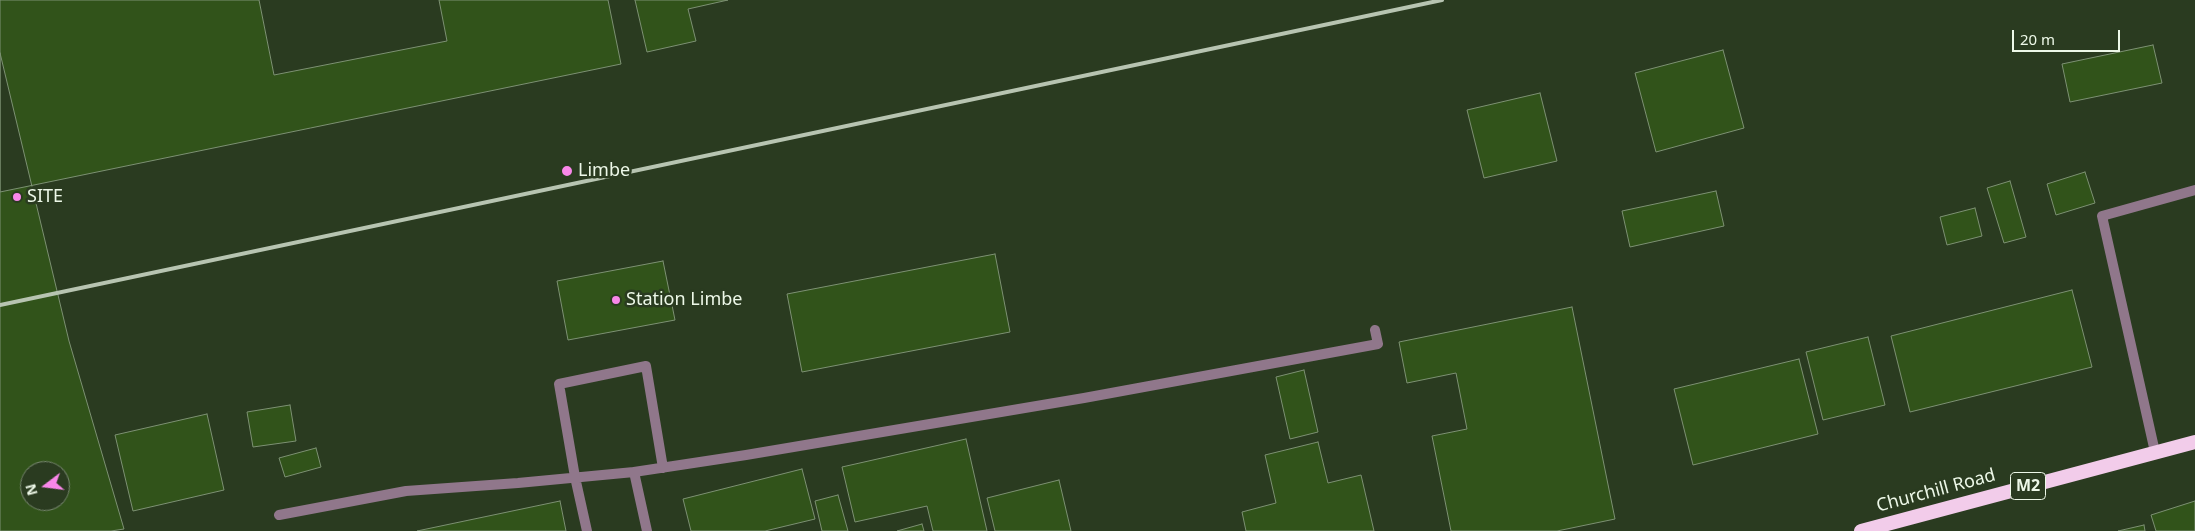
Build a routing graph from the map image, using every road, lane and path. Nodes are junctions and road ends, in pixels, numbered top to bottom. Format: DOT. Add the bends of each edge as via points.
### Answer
graph roads {
  1 [pos="2195,190"];
  2 [pos="1374,330"];
  3 [pos="2195,442"];
  4 [pos="2155,452"];
  5 [pos="663,468"];
  6 [pos="634,472"];
  7 [pos="575,477"];
  8 [pos="278,515"];
  9 [pos="587,531"];
  10 [pos="647,531"];
  11 [pos="1861,531"];
  1 -- 4 [label="street" via="2102,216"];
  2 -- 5 [label="street" via="1378,344 1084,398"];
  3 -- 4 [label="highway, Churchill Road / M2"];
  4 -- 11 [label="highway, Churchill Road / M2"];
  5 -- 6 [label="street"];
  5 -- 7 [label="street" via="646,366 559,384"];
  6 -- 7 [label="street"];
  6 -- 10 [label="street"];
  7 -- 8 [label="street" via="406,491"];
  7 -- 9 [label="street"];
}
